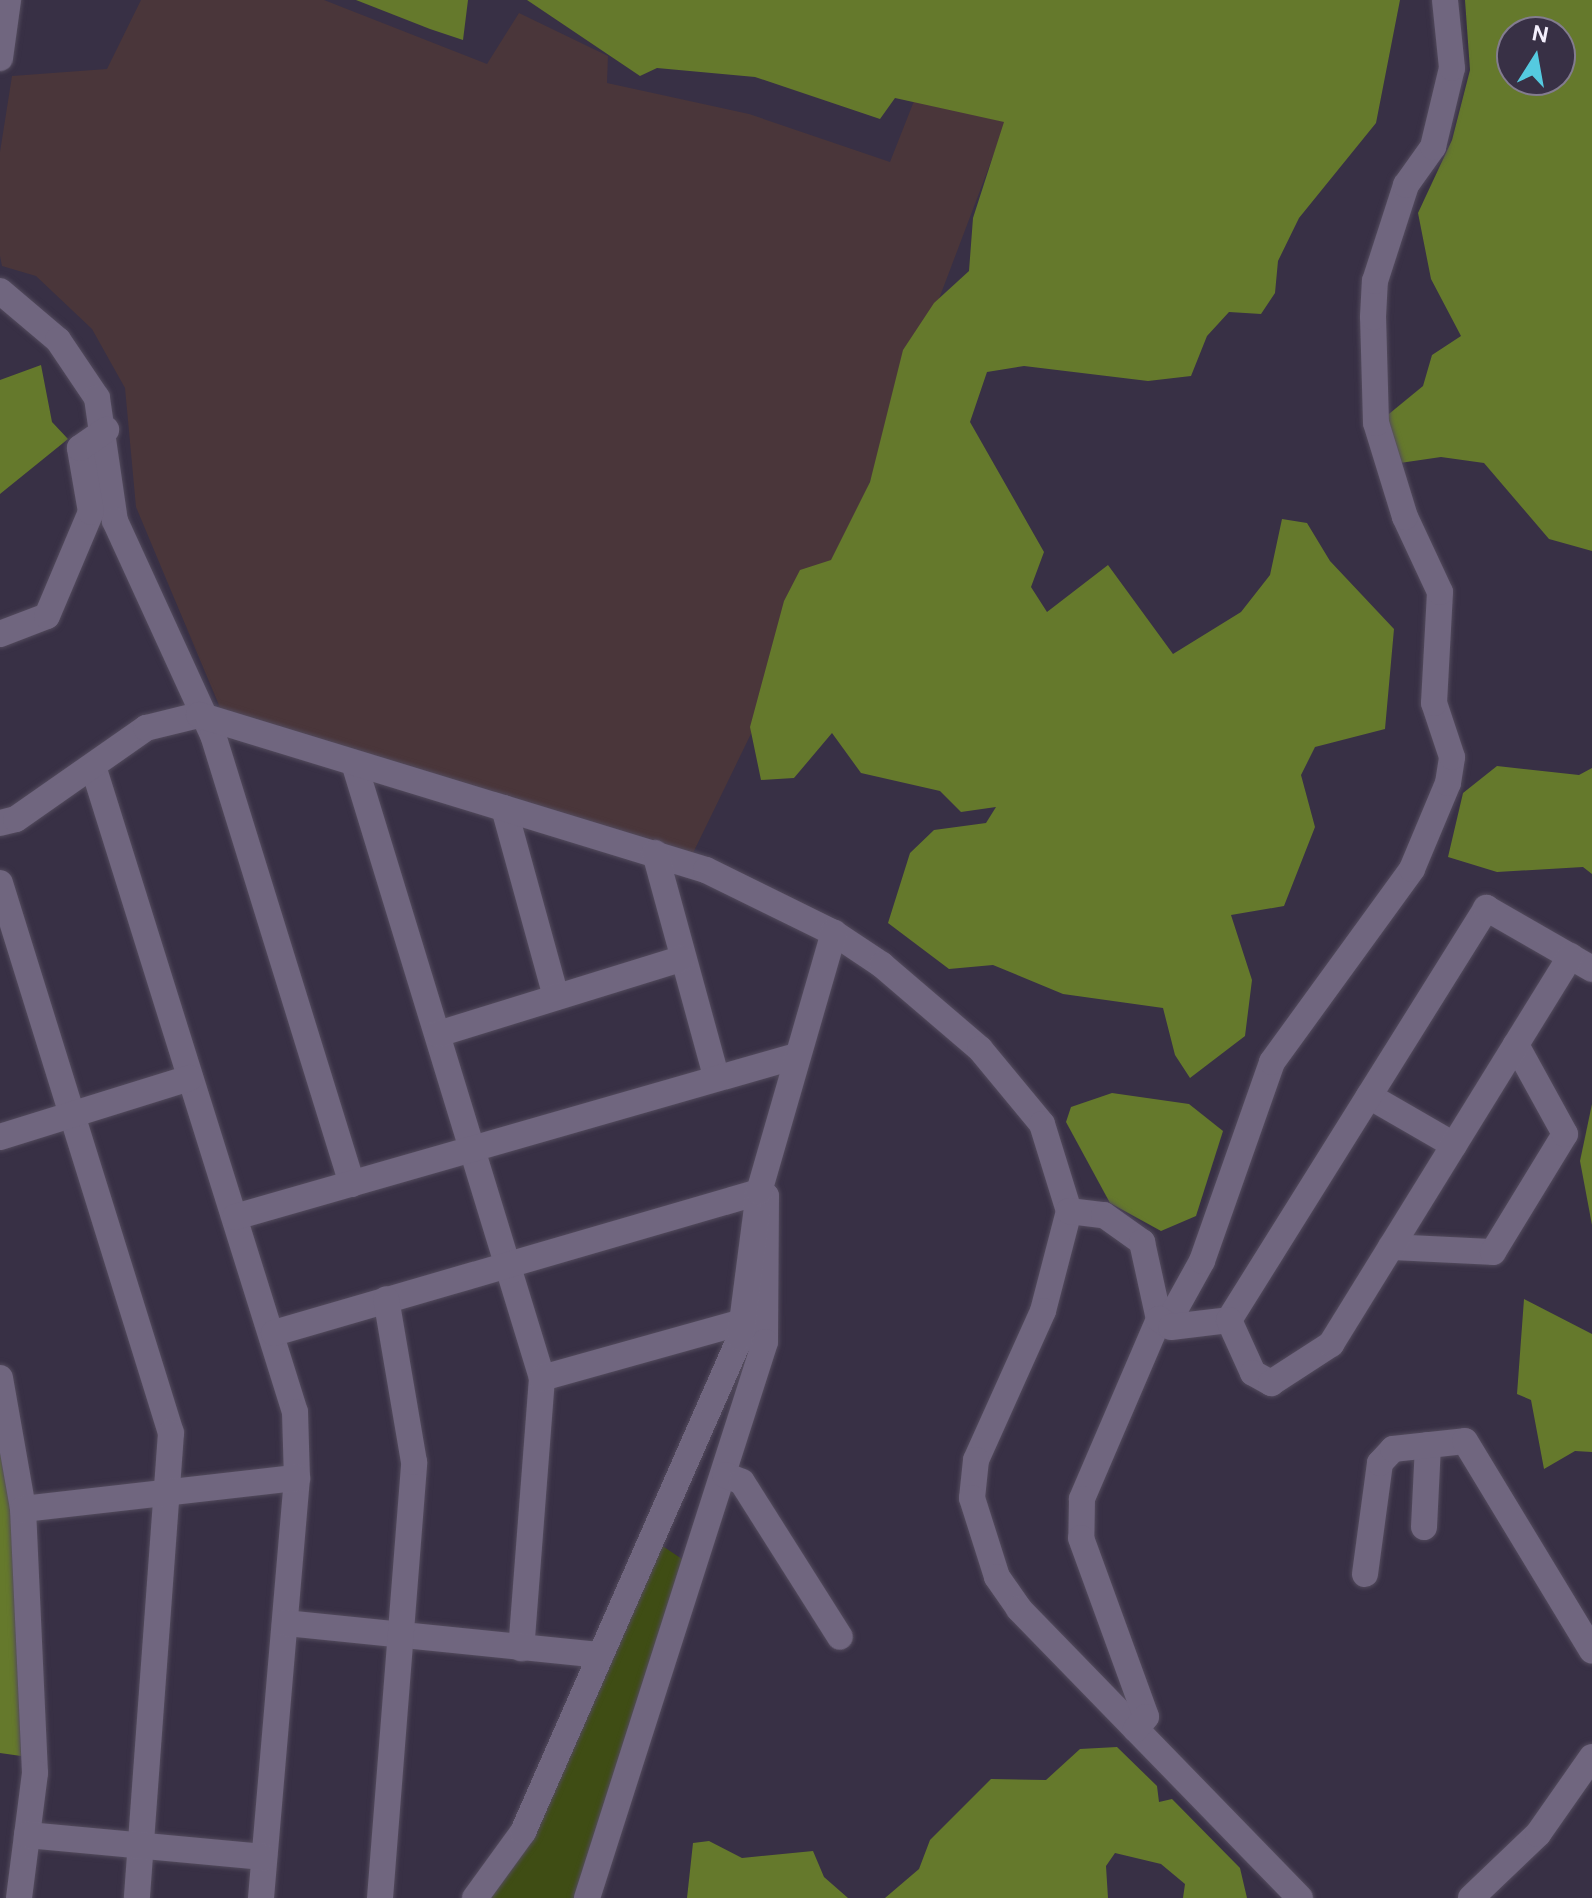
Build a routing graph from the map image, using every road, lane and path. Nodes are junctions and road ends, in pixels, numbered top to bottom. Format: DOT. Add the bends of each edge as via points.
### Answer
graph roads {
  1 [pos="8,0"];
  2 [pos="1445,0"];
  3 [pos="0,58"];
  4 [pos="0,291"];
  5 [pos="106,430"];
  6 [pos="0,634"];
  7 [pos="199,715"];
  8 [pos="354,763"];
  9 [pos="93,766"];
  10 [pos="504,808"];
  11 [pos="0,823"];
  12 [pos="655,853"];
  13 [pos="0,883"];
  14 [pos="834,933"];
  15 [pos="681,959"];
  16 [pos="1581,963"];
  17 [pos="556,997"];
  18 [pos="438,1034"];
  19 [pos="1516,1045"];
  20 [pos="796,1056"];
  21 [pos="716,1076"];
  22 [pos="190,1078"];
  23 [pos="1369,1096"];
  24 [pos="75,1112"];
  25 [pos="0,1137"];
  26 [pos="1454,1145"];
  27 [pos="474,1150"];
  28 [pos="352,1184"];
  29 [pos="759,1192"];
  30 [pos="1069,1211"];
  31 [pos="235,1217"];
  32 [pos="1391,1247"];
  33 [pos="509,1263"];
  34 [pos="386,1299"];
  35 [pos="1159,1319"];
  36 [pos="1229,1320"];
  37 [pos="742,1322"];
  38 [pos="274,1333"];
  39 [pos="0,1378"];
  40 [pos="542,1378"];
  41 [pos="1428,1445"];
  42 [pos="725,1475"];
  43 [pos="297,1478"];
  44 [pos="171,1492"];
  45 [pos="23,1509"];
  46 [pos="1424,1527"];
  47 [pos="1365,1574"];
  48 [pos="285,1623"];
  49 [pos="401,1637"];
  50 [pos="840,1637"];
  51 [pos="521,1648"];
  52 [pos="1592,1651"];
  53 [pos="600,1655"];
  54 [pos="1136,1729"];
  55 [pos="1592,1757"];
  56 [pos="27,1835"];
  57 [pos="142,1847"];
  58 [pos="264,1857"];
  59 [pos="19,1898"];
  60 [pos="137,1898"];
  61 [pos="261,1898"];
  62 [pos="380,1898"];
  63 [pos="475,1898"];
  64 [pos="587,1898"];
  65 [pos="1300,1898"];
  66 [pos="1471,1898"];
  1 -- 3 [label="street"];
  2 -- 35 [label="street" via="1452,68 1433,147 1406,185 1375,281 1373,317 1376,423 1405,517 1440,592 1434,703 1452,757 1448,783 1412,869 1272,1062 1202,1261 1171,1317"];
  4 -- 5 [label="street" via="80,368"];
  5 -- 6 [label="street" via="80,448 91,512 47,616"];
  5 -- 7 [label="street" via="115,521"];
  7 -- 8 [label="street"];
  7 -- 9 [label="street" via="146,728"];
  7 -- 28 [label="street" via="213,735"];
  8 -- 10 [label="street"];
  8 -- 18 [label="street"];
  9 -- 11 [label="street"];
  9 -- 22 [label="street"];
  10 -- 12 [label="street"];
  10 -- 17 [label="street"];
  12 -- 14 [label="street"];
  12 -- 15 [label="street"];
  13 -- 24 [label="street"];
  14 -- 20 [label="street"];
  14 -- 30 [label="street" via="980,1049 1042,1124"];
  15 -- 17 [label="street"];
  15 -- 21 [label="street"];
  16 -- 19 [label="street"];
  16 -- 23 [label="street" via="1486,908"];
  17 -- 18 [label="street"];
  18 -- 27 [label="street"];
  19 -- 26 [label="street"];
  19 -- 32 [label="street" via="1565,1134 1493,1252"];
  20 -- 21 [label="street"];
  20 -- 29 [label="street"];
  21 -- 27 [label="street"];
  22 -- 24 [label="street"];
  22 -- 31 [label="street"];
  23 -- 26 [label="street"];
  23 -- 36 [label="street"];
  24 -- 25 [label="street"];
  24 -- 44 [label="street" via="171,1433"];
  26 -- 32 [label="street"];
  27 -- 28 [label="street"];
  27 -- 33 [label="street"];
  28 -- 31 [label="street"];
  29 -- 33 [label="street"];
  29 -- 37 [label="street"];
  29 -- 42 [label="street" via="766,1196 765,1342"];
  30 -- 35 [label="street" via="1104,1215 1142,1242"];
  30 -- 54 [label="street" via="1043,1311 987,1423 972,1498 981,1540 1019,1609"];
  31 -- 38 [label="street"];
  32 -- 36 [label="street" via="1331,1344 1271,1383 1253,1373"];
  33 -- 34 [label="street"];
  33 -- 40 [label="street"];
  34 -- 38 [label="street"];
  34 -- 49 [label="street" via="414,1462"];
  35 -- 36 [label="street" via="1171,1327"];
  35 -- 54 [label="street" via="1082,1499 1081,1538 1146,1717"];
  37 -- 40 [label="street"];
  37 -- 53 [label="street"];
  38 -- 43 [label="street" via="295,1412"];
  39 -- 45 [label="street"];
  40 -- 51 [label="street"];
  41 -- 46 [label="street"];
  41 -- 47 [label="street" via="1393,1449 1380,1463"];
  41 -- 52 [label="street" via="1465,1441 1477,1454"];
  42 -- 50 [label="street" via="742,1482"];
  42 -- 64 [label="street"];
  43 -- 44 [label="street"];
  43 -- 48 [label="street"];
  44 -- 45 [label="street"];
  44 -- 57 [label="street"];
  45 -- 56 [label="street" via="35,1773"];
  48 -- 49 [label="street"];
  48 -- 58 [label="street"];
  49 -- 51 [label="street"];
  49 -- 62 [label="street"];
  51 -- 53 [label="street"];
  53 -- 63 [label="street" via="523,1832"];
  54 -- 65 [label="street"];
  55 -- 66 [label="street" via="1538,1834"];
  56 -- 57 [label="street"];
  56 -- 59 [label="street"];
  57 -- 58 [label="street"];
  57 -- 60 [label="street"];
  58 -- 61 [label="street"];
}
